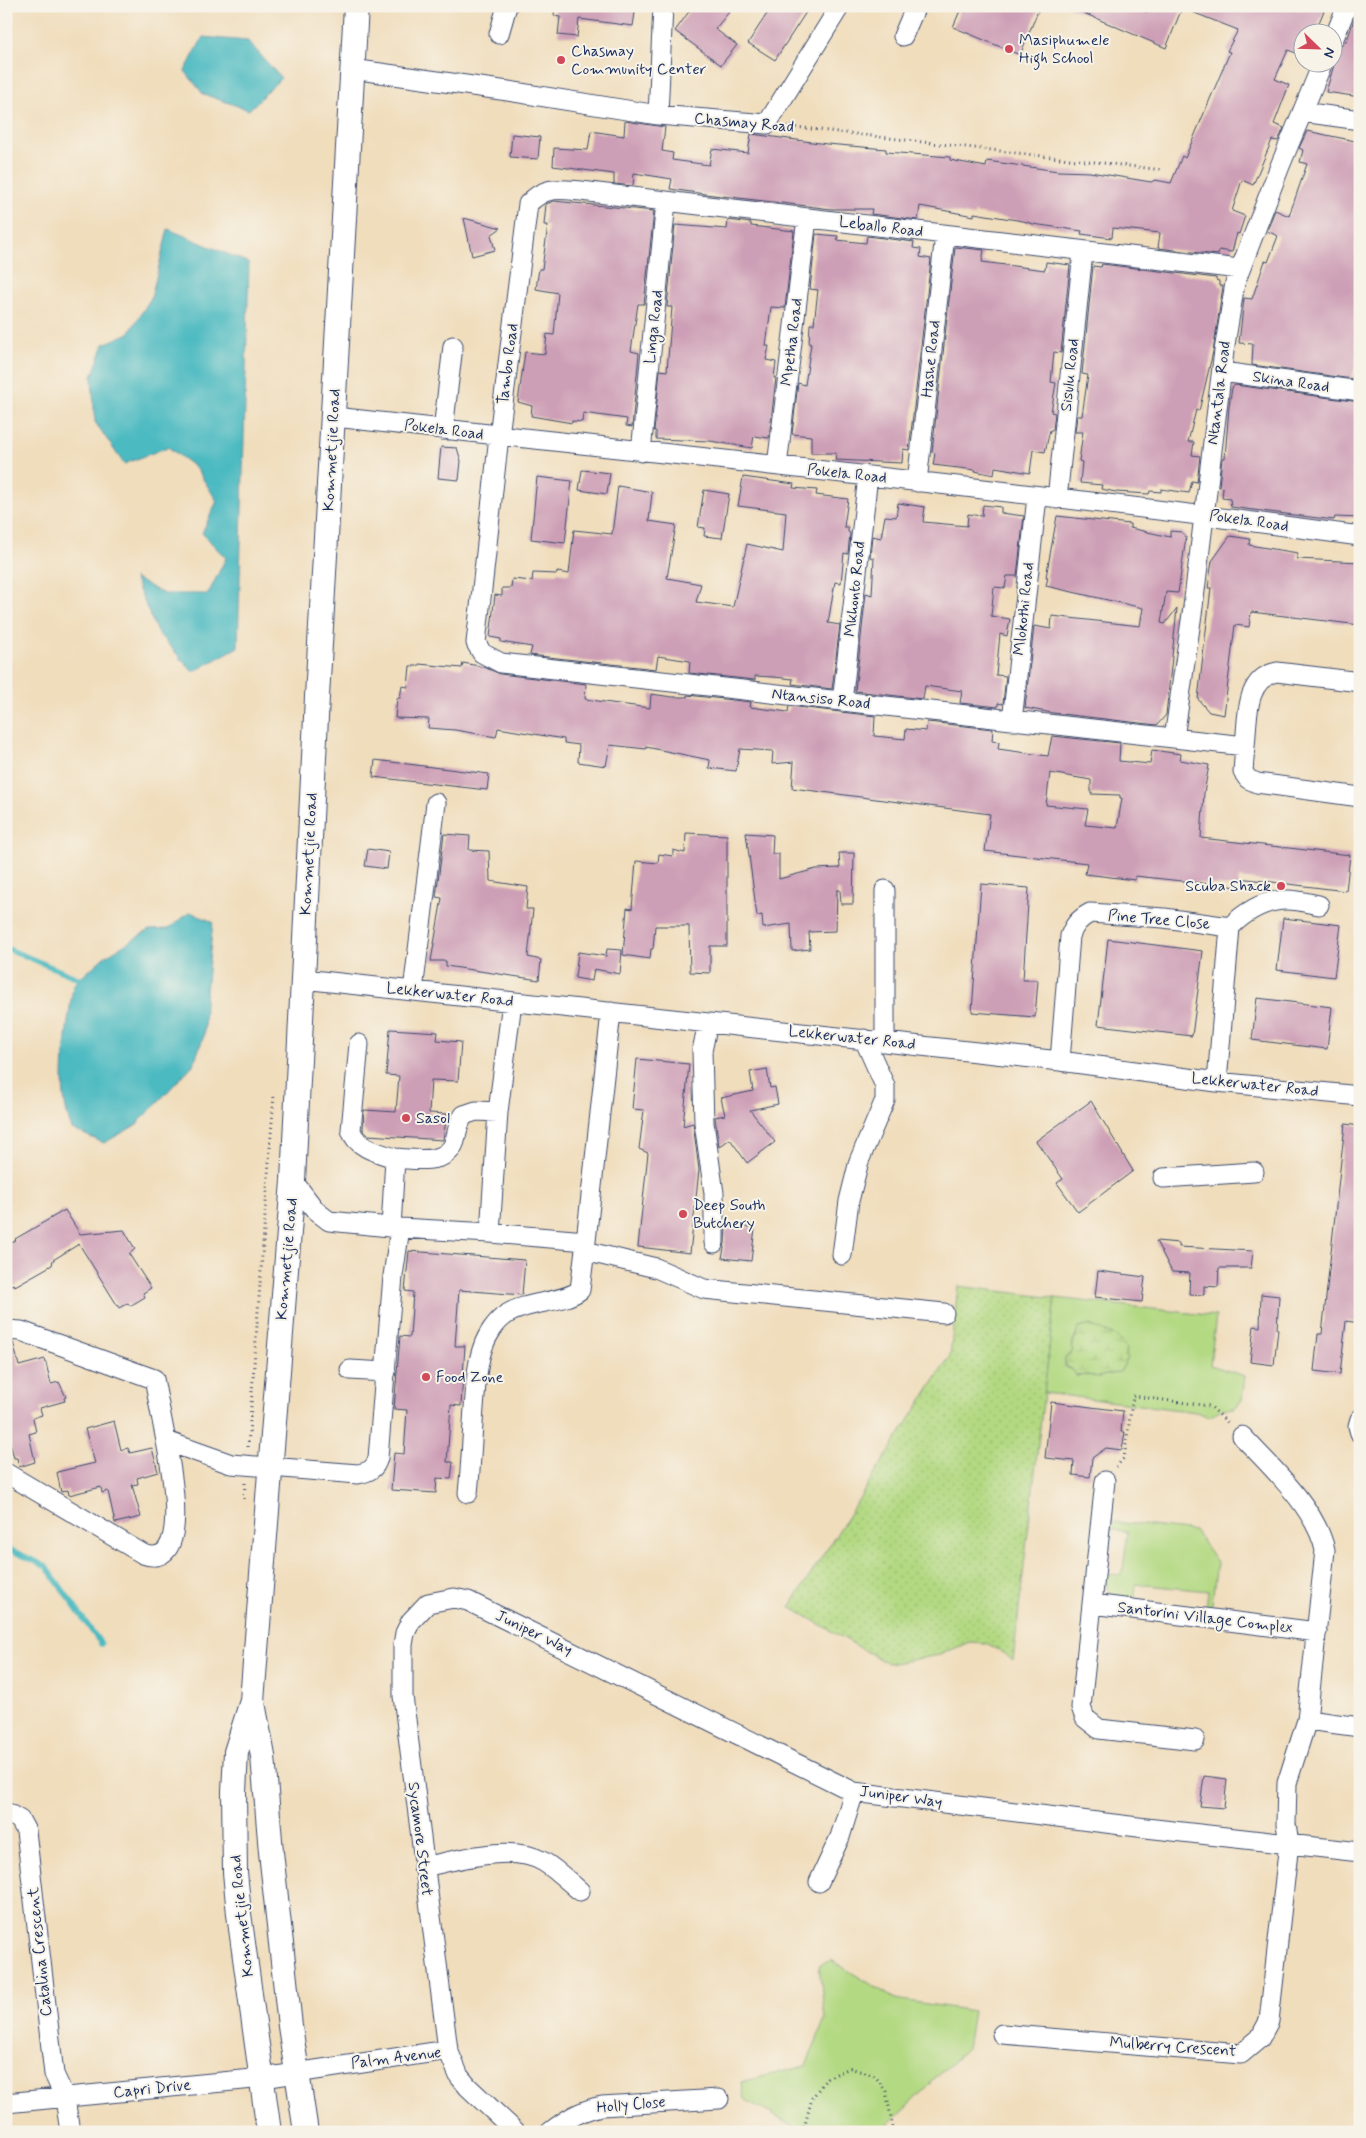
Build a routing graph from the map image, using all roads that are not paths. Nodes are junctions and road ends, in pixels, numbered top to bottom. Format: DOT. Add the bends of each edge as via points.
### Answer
graph roads {
  1 [pos="356,6"];
  2 [pos="507,6"];
  3 [pos="663,6"];
  4 [pos="840,6"];
  5 [pos="916,6"];
  6 [pos="1347,6"];
  7 [pos="1340,22"];
  8 [pos="499,34"];
  9 [pos="903,36"];
  10 [pos="352,69"];
  11 [pos="1319,72"];
  12 [pos="1302,112"];
  13 [pos="658,115"];
  14 [pos="1360,120"];
  15 [pos="666,202"];
  16 [pos="528,204"];
  17 [pos="807,218"];
  18 [pos="945,235"];
  19 [pos="1083,252"];
  20 [pos="1239,269"];
  21 [pos="453,346"];
  22 [pos="1222,372"];
  23 [pos="1360,391"];
  24 [pos="334,417"];
  25 [pos="443,430"];
  26 [pos="499,436"];
  27 [pos="641,452"];
  28 [pos="777,466"];
  29 [pos="868,476"];
  30 [pos="917,482"];
  31 [pos="1037,497"];
  32 [pos="1057,499"];
  33 [pos="1204,515"];
  34 [pos="1360,536"];
  35 [pos="476,643"];
  36 [pos="1360,682"];
  37 [pos="842,702"];
  38 [pos="1012,721"];
  39 [pos="1174,738"];
  40 [pos="1245,746"];
  41 [pos="1360,796"];
  42 [pos="436,803"];
  43 [pos="885,890"];
  44 [pos="1320,905"];
  45 [pos="1230,927"];
  46 [pos="303,979"];
  47 [pos="413,991"];
  48 [pos="512,1002"];
  49 [pos="611,1012"];
  50 [pos="708,1023"];
  51 [pos="864,1040"];
  52 [pos="885,1042"];
  53 [pos="359,1044"];
  54 [pos="1060,1060"];
  55 [pos="1218,1082"];
  56 [pos="1360,1096"];
  57 [pos="498,1112"];
  58 [pos="395,1158"];
  59 [pos="1254,1172"];
  60 [pos="1163,1178"];
  61 [pos="293,1181"];
  62 [pos="395,1228"];
  63 [pos="490,1233"];
  64 [pos="714,1243"];
  65 [pos="586,1246"];
  66 [pos="842,1255"];
  67 [pos="944,1313"];
  68 [pos="6,1330"];
  69 [pos="350,1370"];
  70 [pos="386,1372"];
  71 [pos="1360,1419"];
  72 [pos="1360,1433"];
  73 [pos="1242,1436"];
  74 [pos="166,1441"];
  75 [pos="258,1466"];
  76 [pos="6,1473"];
  77 [pos="1105,1481"];
  78 [pos="468,1493"];
  79 [pos="1092,1604"];
  80 [pos="407,1627"];
  81 [pos="1317,1632"];
  82 [pos="252,1702"];
  83 [pos="1307,1720"];
  84 [pos="1360,1727"];
  85 [pos="1195,1740"];
  86 [pos="854,1792"];
  87 [pos="6,1812"];
  88 [pos="1289,1843"];
  89 [pos="1360,1852"];
  90 [pos="423,1867"];
  91 [pos="819,1882"];
  92 [pos="580,1891"];
  93 [pos="1002,2034"];
  94 [pos="448,2050"];
  95 [pos="298,2072"];
  96 [pos="263,2078"];
  97 [pos="65,2098"];
  98 [pos="719,2099"];
  99 [pos="6,2103"];
  100 [pos="70,2132"];
  101 [pos="269,2132"];
  102 [pos="306,2132"];
  103 [pos="516,2132"];
  104 [pos="550,2132"];
  1 -- 10 [label="main road, Kommetjie Road"];
  2 -- 8 [label="street"];
  3 -- 13 [label="street"];
  4 -- 13 [label="street, Chasmay Road" via="767,124"];
  5 -- 9 [label="street"];
  6 -- 7 [label="street"];
  10 -- 13 [label="street, Chasmay Road"];
  10 -- 24 [label="main road, Kommetjie Road"];
  11 -- 12 [label="street, Ntantala Road"];
  12 -- 14 [label="street"];
  12 -- 20 [label="street, Ntantala Road"];
  15 -- 16 [label="street, Leballo Road" via="560,189 541,192"];
  15 -- 17 [label="street, Leballo Road"];
  15 -- 27 [label="street, Linga Road"];
  16 -- 26 [label="street, Tambo Road"];
  17 -- 18 [label="street, Leballo Road"];
  17 -- 28 [label="street, Mpetha Road"];
  18 -- 19 [label="street, Leballo Road"];
  18 -- 30 [label="street, Hashe Road"];
  19 -- 20 [label="street, Leballo Road"];
  19 -- 32 [label="street, Sisulu Road"];
  20 -- 22 [label="street, Ntantala Road"];
  21 -- 25 [label="street"];
  22 -- 23 [label="street, Skina Road"];
  22 -- 33 [label="street, Ntantala Road"];
  24 -- 25 [label="street, Pokela Road"];
  24 -- 46 [label="main road, Kommetjie Road"];
  25 -- 26 [label="street, Pokela Road"];
  26 -- 27 [label="street, Pokela Road"];
  26 -- 35 [label="street, Tambo Road"];
  27 -- 28 [label="street, Pokela Road"];
  28 -- 29 [label="street, Pokela Road"];
  29 -- 30 [label="street, Pokela Road"];
  29 -- 37 [label="street, Mkhonto Road"];
  30 -- 31 [label="street, Pokela Road"];
  31 -- 32 [label="street, Pokela Road"];
  31 -- 38 [label="street, Mlokothi Road"];
  32 -- 33 [label="street, Pokela Road"];
  33 -- 34 [label="street, Pokela Road"];
  33 -- 39 [label="street, Ntantala Road"];
  35 -- 37 [label="street, Ntansiso Road" via="482,653 501,663"];
  36 -- 40 [label="street" via="1277,672 1262,676 1252,693"];
  37 -- 38 [label="street, Ntansiso Road"];
  38 -- 39 [label="street, Ntansiso Road"];
  39 -- 40 [label="street, Ntansiso Road"];
  40 -- 41 [label="street" via="1242,765 1244,774 1251,780"];
  42 -- 47 [label="street"];
  43 -- 52 [label="street"];
  44 -- 45 [label="street" via="1287,900 1263,905 1241,916"];
  45 -- 54 [label="street, Pine Tree Close" via="1164,918 1090,913 1084,916 1073,927 1070,936"];
  45 -- 55 [label="street, Pine Tree Close"];
  46 -- 47 [label="street, Lekkerwater Road"];
  46 -- 61 [label="main road, Kommetjie Road"];
  47 -- 48 [label="street, Lekkerwater Road"];
  48 -- 49 [label="street, Lekkerwater Road"];
  48 -- 57 [label="street"];
  49 -- 50 [label="street, Lekkerwater Road"];
  49 -- 65 [label="street"];
  50 -- 51 [label="street, Lekkerwater Road"];
  50 -- 64 [label="street" via="702,1051 704,1130 714,1193"];
  51 -- 52 [label="street, Lekkerwater Road"];
  51 -- 66 [label="street" via="885,1086 885,1100 859,1161 848,1201"];
  52 -- 54 [label="street, Lekkerwater Road"];
  53 -- 58 [label="street" via="352,1135 368,1148"];
  54 -- 55 [label="street, Lekkerwater Road"];
  55 -- 56 [label="street, Lekkerwater Road"];
  57 -- 58 [label="street" via="476,1111 464,1115 453,1147 444,1156"];
  57 -- 63 [label="street"];
  58 -- 62 [label="street"];
  59 -- 60 [label="street"];
  61 -- 62 [label="street" via="329,1221"];
  61 -- 75 [label="main road, Kommetjie Road"];
  62 -- 63 [label="street"];
  62 -- 70 [label="street"];
  63 -- 65 [label="street"];
  65 -- 67 [label="street" via="656,1268 704,1289"];
  65 -- 78 [label="street" via="582,1285 578,1292 509,1312 495,1325 482,1348 476,1381"];
  68 -- 74 [label="street" via="21,1331 154,1379"];
  69 -- 70 [label="street"];
  70 -- 75 [label="street" via="378,1458 373,1469 358,1474"];
  71 -- 72 [label="street"];
  73 -- 81 [label="street" via="1296,1497 1320,1534 1325,1554"];
  74 -- 75 [label="street" via="231,1464"];
  74 -- 76 [label="street" via="173,1480 174,1534 170,1547 156,1557 143,1554"];
  75 -- 82 [label="main road, Kommetjie Road"];
  77 -- 79 [label="street"];
  79 -- 81 [label="street, Santorini Village Complex"];
  79 -- 85 [label="street" via="1080,1707 1085,1718 1098,1729"];
  80 -- 86 [label="street, Juniper Way" via="428,1604 454,1598 468,1601"];
  80 -- 90 [label="street, Sycamore Street" via="403,1645 403,1696"];
  81 -- 83 [label="street"];
  82 -- 95 [label="main road, Kommetjie Road" via="263,1756 290,2026"];
  82 -- 96 [label="main road, Kommetjie Road" via="236,1752 235,1863 241,1932"];
  83 -- 84 [label="street"];
  83 -- 88 [label="street" via="1287,1783"];
  86 -- 88 [label="street, Juniper Way"];
  86 -- 91 [label="street" via="840,1837"];
  87 -- 97 [label="street, Catalina Crescent" via="20,1820 26,1831 54,2074"];
  88 -- 89 [label="street, Juniper Way"];
  88 -- 93 [label="street, Mulberry Crescent" via="1269,2021 1260,2038 1249,2049 1241,2054"];
  90 -- 92 [label="street" via="479,1856 525,1855 544,1862"];
  90 -- 94 [label="street, Sycamore Street"];
  94 -- 95 [label="street, Palm Avenue"];
  94 -- 103 [label="street, Palm Avenue" via="459,2076 468,2087"];
  95 -- 96 [label="street, Capri Drive"];
  95 -- 102 [label="main road, Kommetjie Road"];
  96 -- 97 [label="street, Capri Drive"];
  96 -- 101 [label="main road, Kommetjie Road"];
  97 -- 99 [label="street, Capri Drive"];
  97 -- 100 [label="street, Catalina Crescent"];
  98 -- 104 [label="street, Holly Close" via="602,2106 569,2118"];
}
